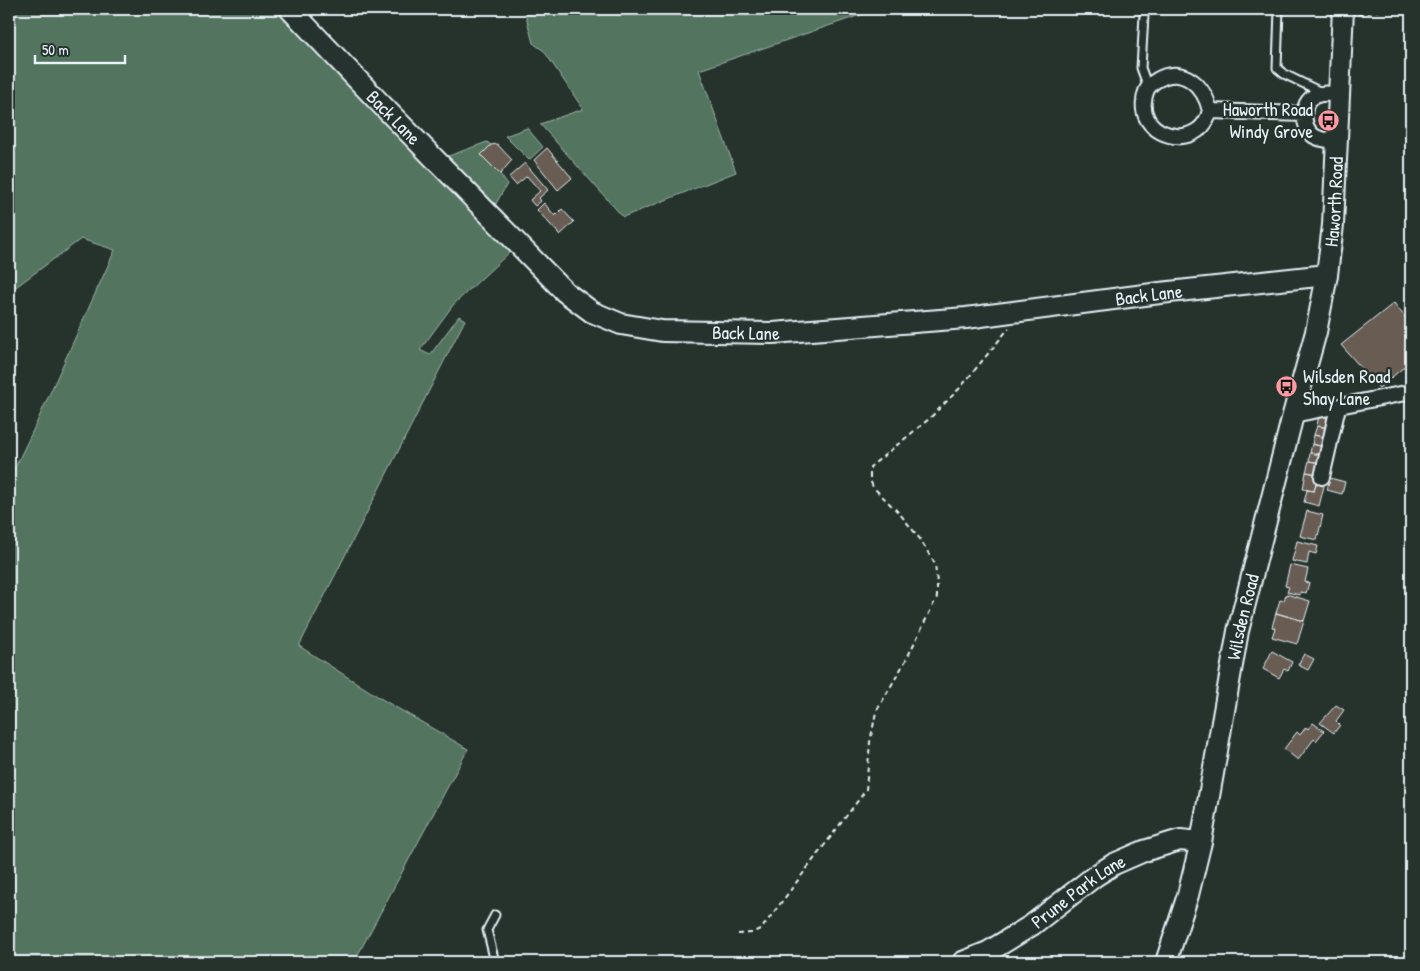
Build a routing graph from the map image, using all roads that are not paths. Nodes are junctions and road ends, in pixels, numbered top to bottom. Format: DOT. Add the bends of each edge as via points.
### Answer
graph roads {
  1 [pos="290,9"];
  2 [pos="1280,9"];
  3 [pos="1343,14"];
  4 [pos="1144,16"];
  5 [pos="1148,87"];
  6 [pos="1331,94"];
  7 [pos="1210,111"];
  8 [pos="1304,114"];
  9 [pos="1337,140"];
  10 [pos="1327,275"];
  11 [pos="1411,392"];
  12 [pos="1338,407"];
  13 [pos="1293,415"];
  14 [pos="1322,477"];
  15 [pos="1201,842"];
  16 [pos="495,915"];
  17 [pos="496,962"];
  18 [pos="963,962"];
  19 [pos="1166,962"];
  1 -- 10 [label="street, Back Lane" via="565,292 592,312 621,324 662,330 773,333 966,318"];
  2 -- 6 [label="lane" via="1277,68"];
  3 -- 6 [label="street, Haworth Road"];
  4 -- 5 [label="lane" via="1141,68"];
  5 -- 7 [label="street" via="1162,77 1182,76 1202,89"];
  5 -- 7 [label="street" via="1143,109 1155,130 1189,135 1199,130"];
  6 -- 8 [label="street" via="1314,96"];
  6 -- 9 [label="street, Haworth Road"];
  7 -- 8 [label="street"];
  8 -- 9 [label="street" via="1306,126 1314,136"];
  9 -- 10 [label="street, Haworth Road"];
  10 -- 13 [label="street, Wilsden Road" via="1316,332"];
  11 -- 12 [label="street"];
  12 -- 13 [label="street"];
  12 -- 14 [label="street"];
  13 -- 15 [label="street, Wilsden Road" via="1238,631"];
  15 -- 18 [label="street, Prune Park Lane" via="1180,840 1114,864 1032,926 988,952"];
  15 -- 19 [label="street, Wilsden Road"];
  16 -- 17 [label="lane" via="487,930"];
}
